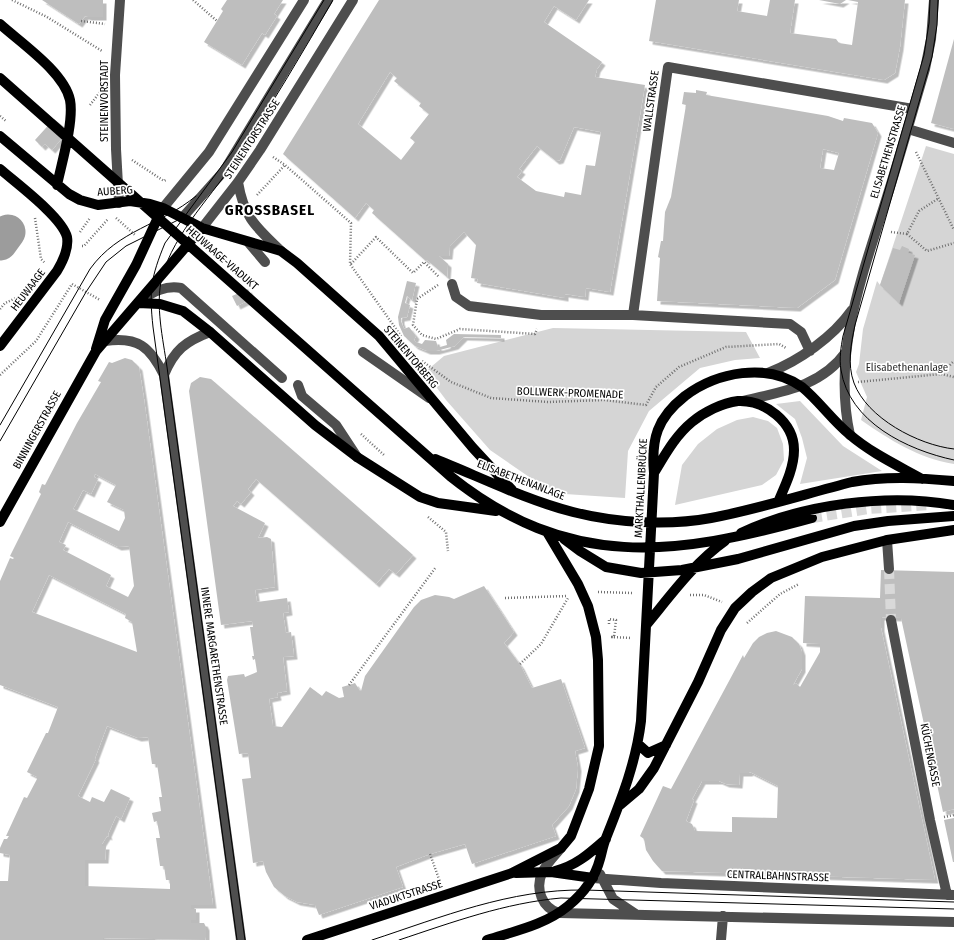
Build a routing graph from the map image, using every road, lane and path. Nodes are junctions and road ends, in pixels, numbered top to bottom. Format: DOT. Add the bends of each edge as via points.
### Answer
graph roads {
  1 [pos="12,0"];
  2 [pos="120,0"];
  3 [pos="193,0"];
  4 [pos="304,0"];
  5 [pos="328,0"];
  6 [pos="353,0"];
  7 [pos="934,0"];
  8 [pos="81,21"];
  9 [pos="217,21"];
  10 [pos="0,24"];
  11 [pos="119,26"];
  12 [pos="115,61"];
  13 [pos="0,78"];
  14 [pos="913,109"];
  15 [pos="908,129"];
  16 [pos="0,136"];
  17 [pos="954,143"];
  18 [pos="903,147"];
  19 [pos="116,149"];
  20 [pos="260,150"];
  21 [pos="285,165"];
  22 [pos="0,169"];
  23 [pos="170,178"];
  24 [pos="238,182"];
  25 [pos="57,185"];
  26 [pos="254,198"];
  27 [pos="939,198"];
  28 [pos="118,203"];
  29 [pos="98,205"];
  30 [pos="163,208"];
  31 [pos="34,216"];
  32 [pos="182,218"];
  33 [pos="202,228"];
  34 [pos="876,230"];
  35 [pos="954,230"];
  36 [pos="907,234"];
  37 [pos="249,243"];
  38 [pos="954,243"];
  39 [pos="67,245"];
  40 [pos="281,251"];
  41 [pos="265,262"];
  42 [pos="45,263"];
  43 [pos="350,264"];
  44 [pos="156,280"];
  45 [pos="452,284"];
  46 [pos="103,301"];
  47 [pos="138,303"];
  48 [pos="853,308"];
  49 [pos="540,315"];
  50 [pos="633,315"];
  51 [pos="210,332"];
  52 [pos="105,341"];
  53 [pos="405,343"];
  54 [pos="0,346"];
  55 [pos="810,350"];
  56 [pos="96,351"];
  57 [pos="363,352"];
  58 [pos="846,352"];
  59 [pos="419,358"];
  60 [pos="768,373"];
  61 [pos="941,374"];
  62 [pos="0,375"];
  63 [pos="164,375"];
  64 [pos="954,377"];
  65 [pos="282,378"];
  66 [pos="298,385"];
  67 [pos="801,387"];
  68 [pos="430,399"];
  69 [pos="739,401"];
  70 [pos="646,405"];
  71 [pos="355,429"];
  72 [pos="850,435"];
  73 [pos="427,456"];
  74 [pos="357,457"];
  75 [pos="390,460"];
  76 [pos="654,473"];
  77 [pos="922,479"];
  78 [pos="954,481"];
  79 [pos="512,490"];
  80 [pos="778,502"];
  81 [pos="954,505"];
  82 [pos="500,511"];
  83 [pos="428,516"];
  84 [pos="954,516"];
  85 [pos="812,518"];
  86 [pos="0,522"];
  87 [pos="954,530"];
  88 [pos="547,532"];
  89 [pos="561,536"];
  90 [pos="887,540"];
  91 [pos="448,552"];
  92 [pos="436,567"];
  93 [pos="889,569"];
  94 [pos="800,584"];
  95 [pos="505,598"];
  96 [pos="890,620"];
  97 [pos="747,623"];
  98 [pos="647,624"];
  99 [pos="646,636"];
  100 [pos="614,637"];
  101 [pos="520,664"];
  102 [pos="349,685"];
  103 [pos="638,744"];
  104 [pos="666,745"];
  105 [pos="620,805"];
  106 [pos="606,839"];
  107 [pos="562,848"];
  108 [pos="430,854"];
  109 [pos="547,872"];
  110 [pos="512,873"];
  111 [pos="597,878"];
  112 [pos="440,882"];
  113 [pos="951,895"];
  114 [pos="559,913"];
  115 [pos="638,914"];
  116 [pos="723,916"];
  117 [pos="954,922"];
  118 [pos="241,940"];
  119 [pos="307,940"];
  120 [pos="487,940"];
  121 [pos="721,940"];
  1 -- 12 [label="path" via="47,17"];
  2 -- 11 [label="street, STEINENVORSTADT"];
  3 -- 9 [label="path"];
  4 -- 30 [label="street" via="209,152"];
  5 -- 32 [label="street" via="224,171"];
  6 -- 20 [label="street, STEINENTORSTRASSE"];
  7 -- 14 [label="street, ELISABETHENSTRASSE" via="931,39"];
  8 -- 11 [label="path"];
  10 -- 25 [label="main road" via="46,65 67,91 71,117"];
  11 -- 12 [label="street, STEINENVORSTADT"];
  12 -- 19 [label="street, STEINENVORSTADT"];
  13 -- 73 [label="main road, HEUWAAGE-VIADUKT"];
  14 -- 15 [label="street, ELISABETHENSTRASSE"];
  14 -- 50 [label="street, WALLSTRASSE" via="668,67"];
  15 -- 17 [label="street"];
  15 -- 18 [label="street, ELISABETHENSTRASSE"];
  16 -- 25 [label="main road, AUBERG"];
  18 -- 27 [label="path" via="917,152"];
  18 -- 34 [label="street, ELISABETHENSTRASSE"];
  19 -- 23 [label="path" via="164,181"];
  19 -- 28 [label="street, STEINENVORSTADT"];
  20 -- 21 [label="path"];
  20 -- 24 [label="street, STEINENTORSTRASSE"];
  21 -- 26 [label="path"];
  21 -- 43 [label="path" via="351,223"];
  22 -- 39 [label="main road" via="55,217 65,231"];
  24 -- 33 [label="street, STEINENTORSTRASSE"];
  24 -- 40 [label="street, STEINENTORBERG" via="247,215"];
  25 -- 29 [label="main road, AUBERG" via="80,200"];
  27 -- 35 [label="path"];
  27 -- 36 [label="path" via="919,212"];
  28 -- 29 [label="main road, AUBERG"];
  28 -- 30 [label="main road, AUBERG" via="139,201"];
  28 -- 39 [label="path" via="106,222 84,246"];
  29 -- 39 [label="path"];
  30 -- 32 [label="main road, AUBERG"];
  30 -- 56 [label="main road, BINNINGERSTRASSE" via="136,265 105,320"];
  31 -- 42 [label="path" via="41,259"];
  32 -- 33 [label="main road, AUBERG"];
  33 -- 37 [label="main road, STEINENTORBERG"];
  33 -- 44 [label="main road, STEINENTORSTRASSE"];
  34 -- 36 [label="path"];
  34 -- 48 [label="street, ELISABETHENSTRASSE"];
  36 -- 38 [label="path" via="927,251"];
  37 -- 40 [label="main road, STEINENTORBERG"];
  37 -- 41 [label="street"];
  39 -- 54 [label="main road, HEUWAAGE" via="59,268"];
  40 -- 68 [label="main road, STEINENTORBERG" via="297,262 379,336"];
  43 -- 49 [label="path" via="376,237 413,273 424,262 442,282 418,299 413,325 422,335 429,337 436,338 460,329 535,334"];
  43 -- 53 [label="path"];
  44 -- 47 [label="main road, BINNINGERSTRASSE"];
  45 -- 49 [label="street" via="456,297 469,306"];
  46 -- 62 [label="path" via="72,284 36,341"];
  47 -- 51 [label="main road" via="160,304 184,311"];
  47 -- 52 [label="main road, BINNINGERSTRASSE"];
  47 -- 65 [label="street" via="160,290 181,288"];
  48 -- 55 [label="street, ELISABETHENSTRASSE"];
  48 -- 58 [label="street, ELISABETHENSTRASSE"];
  49 -- 50 [label="street"];
  50 -- 55 [label="street" via="790,324 801,332"];
  51 -- 63 [label="street" via="185,344 171,360"];
  51 -- 74 [label="main road" via="315,425"];
  52 -- 56 [label="main road, BINNINGERSTRASSE"];
  52 -- 63 [label="street, INNERE MARGARETHENSTRASSE" via="126,340 140,345 153,355"];
  55 -- 60 [label="street, ELISABETHENSTRASSE" via="792,363"];
  56 -- 86 [label="main road, BINNINGERSTRASSE"];
  57 -- 68 [label="street"];
  58 -- 67 [label="street" via="822,375"];
  58 -- 72 [label="street, ELISABETHENSTRASSE" via="845,409"];
  59 -- 70 [label="path, BOLLWERK-PROMENADE" via="451,382 491,398 548,402 604,400"];
  60 -- 67 [label="main road, MARKTHALLENBRÜCKE"];
  60 -- 76 [label="main road, MARKTHALLENBRÜCKE" via="750,373 713,380 683,398 671,410 655,434 652,457"];
  61 -- 64 [label="path"];
  63 -- 118 [label="street, INNERE MARGARETHENSTRASSE"];
  66 -- 74 [label="street" via="302,396 340,430"];
  67 -- 69 [label="street"];
  67 -- 72 [label="main road, MARKTHALLENBRÜCKE"];
  68 -- 79 [label="main road, STEINENTORBERG"];
  69 -- 76 [label="main road" via="719,406 691,422 672,443"];
  69 -- 80 [label="main road" via="752,403 772,412 788,428 794,459"];
  71 -- 75 [label="path"];
  72 -- 77 [label="main road, MARKTHALLENBRÜCKE"];
  73 -- 79 [label="main road, ELISABETHENANLAGE"];
  73 -- 82 [label="main road" via="468,491"];
  74 -- 82 [label="main road" via="420,497 438,503"];
  76 -- 98 [label="main road, MARKTHALLENBRÜCKE"];
  77 -- 78 [label="main road, ELISABETHENANLAGE"];
  77 -- 80 [label="main road, ELISABETHENANLAGE" via="878,478 852,482"];
  79 -- 80 [label="main road, ELISABETHENANLAGE" via="574,512 638,521 674,522 710,518"];
  81 -- 98 [label="main road" via="898,499 868,501 823,508 753,527 733,536 702,560"];
  82 -- 88 [label="main road"];
  83 -- 91 [label="path" via="446,532"];
  84 -- 89 [label="main road" via="854,526 738,559 682,570 641,573 606,567"];
  85 -- 89 [label="main road" via="748,536 663,547 623,548"];
  87 -- 90 [label="main road"];
  88 -- 89 [label="main road"];
  88 -- 107 [label="main road" via="588,606 596,637 598,660 599,746 578,821"];
  90 -- 93 [label="street"];
  90 -- 104 [label="main road" via="794,567 771,578 735,608 721,630"];
  92 -- 102 [label="path"];
  94 -- 97 [label="path" via="780,594"];
  95 -- 101 [label="path" via="569,596 541,644"];
  96 -- 113 [label="street, KÜCHENGASSE" via="930,820"];
  98 -- 99 [label="main road, MARKTHALLENBRÜCKE"];
  99 -- 100 [label="path" via="623,638 609,637 609,619 616,620"];
  99 -- 103 [label="main road, MARKTHALLENBRÜCKE"];
  103 -- 104 [label="main road" via="648,753"];
  103 -- 105 [label="main road, MARKTHALLENBRÜCKE"];
  104 -- 105 [label="main road" via="639,789"];
  105 -- 106 [label="main road, MARKTHALLENBRÜCKE"];
  106 -- 109 [label="main road" via="579,861"];
  106 -- 111 [label="main road, MARKTHALLENBRÜCKE"];
  107 -- 109 [label="street"];
  107 -- 110 [label="main road"];
  108 -- 112 [label="path"];
  109 -- 110 [label="main road, CENTRALBAHNSTRASSE"];
  109 -- 111 [label="main road, CENTRALBAHNSTRASSE"];
  109 -- 114 [label="street" via="540,881 542,900 547,907"];
  110 -- 119 [label="main road, VIADUKTSTRASSE"];
  111 -- 113 [label="street, CENTRALBAHNSTRASSE" via="661,884"];
  111 -- 114 [label="main road"];
  111 -- 115 [label="street" via="613,899 629,911"];
  114 -- 115 [label="street"];
  114 -- 120 [label="main road" via="532,926"];
  115 -- 116 [label="street"];
  116 -- 117 [label="street"];
  116 -- 121 [label="street"];
}
